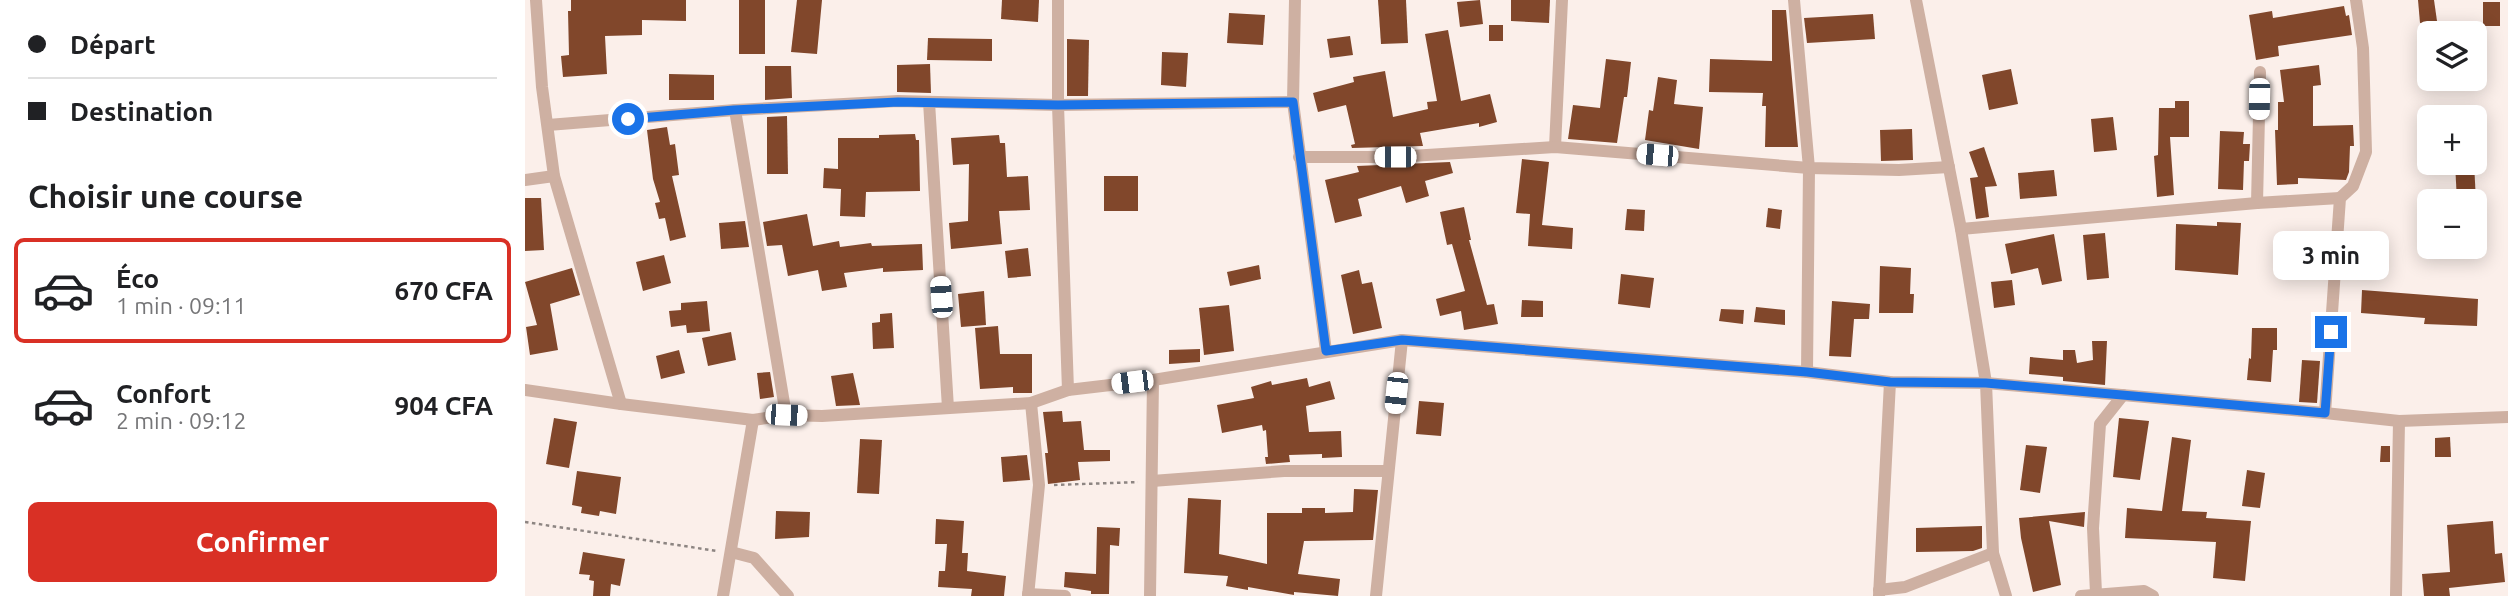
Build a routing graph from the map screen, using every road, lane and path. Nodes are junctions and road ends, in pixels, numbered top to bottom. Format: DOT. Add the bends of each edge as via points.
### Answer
graph roads {
  1 [pos="536,0"];
  2 [pos="1058,0"];
  3 [pos="1296,0"];
  4 [pos="1562,0"];
  5 [pos="1794,0"];
  6 [pos="1916,0"];
  7 [pos="2356,0"];
  8 [pos="2260,72"];
  9 [pos="929,102"];
  10 [pos="1293,102"];
  11 [pos="1058,105"];
  12 [pos="734,110"];
  13 [pos="548,125"];
  14 [pos="1555,147"];
  15 [pos="1299,157"];
  16 [pos="1949,167"];
  17 [pos="1809,168"];
  18 [pos="554,176"];
  19 [pos="525,180"];
  20 [pos="2340,198"];
  21 [pos="2257,203"];
  22 [pos="1961,229"];
  23 [pos="1402,340"];
  24 [pos="1326,351"];
  25 [pos="1807,372"];
  26 [pos="1153,380"];
  27 [pos="1890,382"];
  28 [pos="1986,383"];
  29 [pos="525,390"];
  30 [pos="1068,390"];
  31 [pos="2123,395"];
  32 [pos="1031,402"];
  33 [pos="621,404"];
  34 [pos="948,408"];
  35 [pos="2325,413"];
  36 [pos="786,415"];
  37 [pos="2508,417"];
  38 [pos="753,420"];
  39 [pos="2399,421"];
  40 [pos="1388,471"];
  41 [pos="1152,481"];
  42 [pos="1039,485"];
  43 [pos="525,522"];
  44 [pos="731,552"];
  45 [pos="1993,553"];
  46 [pos="1879,593"];
  47 [pos="2096,593"];
  48 [pos="1028,595"];
  49 [pos="723,596"];
  50 [pos="788,596"];
  51 [pos="1065,596"];
  52 [pos="1150,596"];
  53 [pos="1376,596"];
  54 [pos="2006,596"];
  55 [pos="2081,596"];
  56 [pos="2153,596"];
  57 [pos="2396,596"];
  1 -- 13 [label="street"];
  2 -- 11 [label="street"];
  3 -- 10 [label="street"];
  4 -- 14 [label="street"];
  5 -- 17 [label="street"];
  6 -- 16 [label="street"];
  7 -- 20 [label="street" via="2364,48 2366,152 2353,186"];
  8 -- 21 [label="street"];
  9 -- 11 [label="street"];
  9 -- 12 [label="street"];
  9 -- 34 [label="street"];
  10 -- 11 [label="street"];
  10 -- 15 [label="street"];
  11 -- 30 [label="street"];
  12 -- 13 [label="street"];
  12 -- 36 [label="street"];
  13 -- 18 [label="street"];
  14 -- 15 [label="street" via="1395,157"];
  14 -- 17 [label="street"];
  15 -- 24 [label="street"];
  16 -- 17 [label="street"];
  16 -- 22 [label="street"];
  17 -- 25 [label="street"];
  18 -- 19 [label="street"];
  18 -- 33 [label="street"];
  20 -- 21 [label="street"];
  20 -- 35 [label="street"];
  21 -- 22 [label="street"];
  22 -- 28 [label="street"];
  23 -- 24 [label="street"];
  23 -- 25 [label="street"];
  23 -- 40 [label="street"];
  24 -- 26 [label="street"];
  25 -- 27 [label="street"];
  26 -- 30 [label="street"];
  26 -- 41 [label="street"];
  27 -- 28 [label="street"];
  27 -- 46 [label="street"];
  28 -- 31 [label="street"];
  28 -- 45 [label="street"];
  29 -- 33 [label="street"];
  30 -- 32 [label="street"];
  31 -- 35 [label="street"];
  31 -- 47 [label="street" via="2100,424 2092,528"];
  32 -- 34 [label="street"];
  32 -- 42 [label="street"];
  33 -- 38 [label="street"];
  34 -- 36 [label="street"];
  35 -- 39 [label="street"];
  36 -- 38 [label="street"];
  37 -- 39 [label="street"];
  38 -- 44 [label="street"];
  39 -- 57 [label="street"];
  40 -- 41 [label="street" via="1284,471"];
  40 -- 53 [label="street"];
  41 -- 42 [label="path"];
  41 -- 52 [label="street"];
  42 -- 48 [label="street"];
  43 -- 44 [label="path"];
  44 -- 49 [label="street"];
  44 -- 50 [label="street" via="754,558"];
  45 -- 46 [label="street"];
  45 -- 54 [label="street"];
  47 -- 55 [label="street"];
  47 -- 56 [label="street" via="2144,591"];
  48 -- 51 [label="street"];
}
